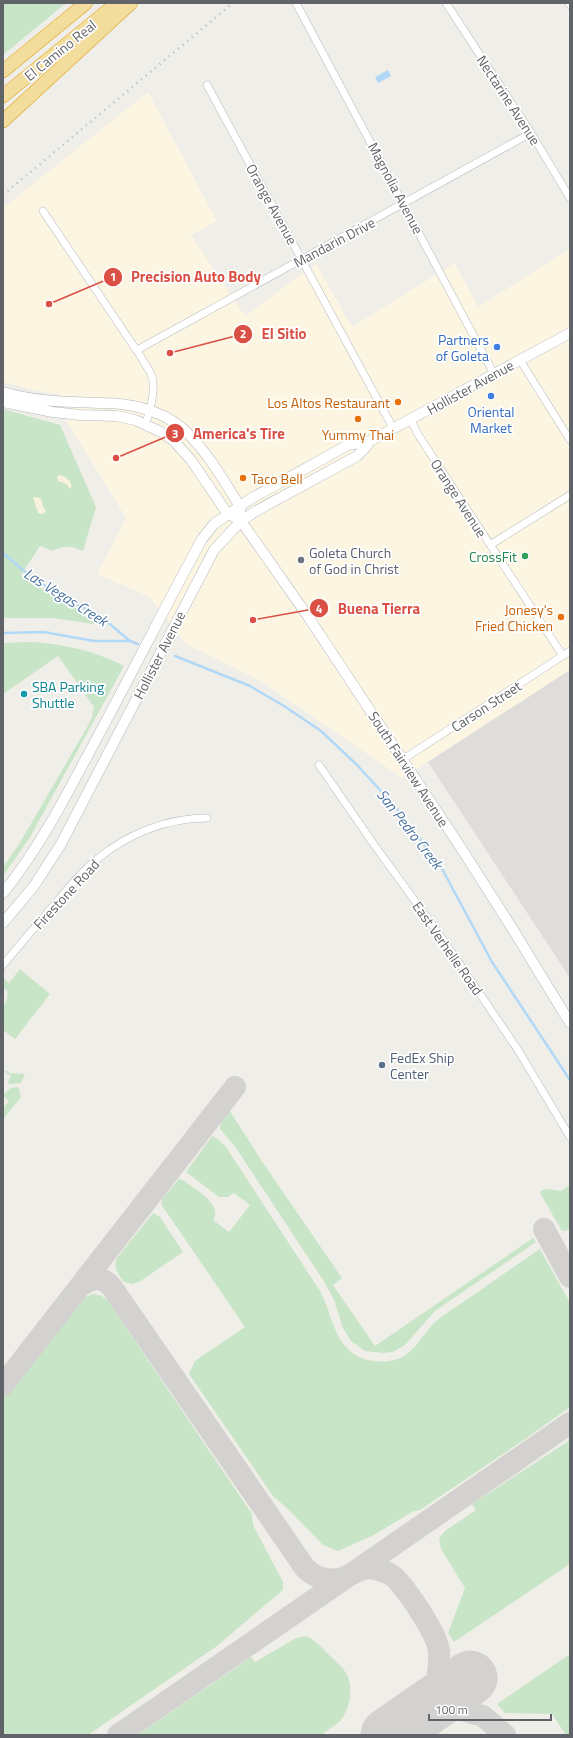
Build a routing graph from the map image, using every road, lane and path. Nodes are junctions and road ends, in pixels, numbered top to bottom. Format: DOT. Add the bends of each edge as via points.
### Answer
graph roads {
  1 [pos="86,3"];
  2 [pos="117,3"];
  3 [pos="131,3"];
  4 [pos="296,3"];
  5 [pos="446,3"];
  6 [pos="3,71"];
  7 [pos="207,85"];
  8 [pos="3,96"];
  9 [pos="3,121"];
  10 [pos="531,133"];
  11 [pos="570,198"];
  12 [pos="404,204"];
  13 [pos="43,211"];
  14 [pos="302,259"];
  15 [pos="570,332"];
  16 [pos="137,350"];
  17 [pos="520,360"];
  18 [pos="494,374"];
  19 [pos="3,392"];
  20 [pos="3,402"];
  21 [pos="149,412"];
  22 [pos="410,419"];
  23 [pos="145,425"];
  24 [pos="393,428"];
  25 [pos="570,440"];
  26 [pos="370,441"];
  27 [pos="570,495"];
  28 [pos="239,505"];
  29 [pos="227,513"];
  30 [pos="241,521"];
  31 [pos="490,545"];
  32 [pos="570,651"];
  33 [pos="563,656"];
  34 [pos="402,760"];
  35 [pos="319,765"];
  36 [pos="208,818"];
  37 [pos="3,893"];
  38 [pos="3,923"];
  39 [pos="3,965"];
  40 [pos="570,1023"];
  41 [pos="570,1137"];
  1 -- 6 [label="highway, El Camino Real"];
  2 -- 8 [label="highway, El Camino Real"];
  3 -- 9 [label="highway"];
  4 -- 12 [label="street, Magnolia Avenue"];
  5 -- 10 [label="street, Nectarine Avenue"];
  7 -- 14 [label="street, Orange Avenue"];
  10 -- 11 [label="street, Nectarine Avenue"];
  10 -- 12 [label="street, Mandarin Drive"];
  12 -- 14 [label="street, Mandarin Drive"];
  12 -- 18 [label="street, Magnolia Avenue"];
  13 -- 16 [label="street"];
  14 -- 16 [label="street, Mandarin Drive"];
  14 -- 24 [label="street, Orange Avenue"];
  15 -- 17 [label="main road, Hollister Avenue"];
  16 -- 21 [label="street" via="152,375"];
  17 -- 18 [label="main road, Hollister Avenue"];
  17 -- 25 [label="street"];
  18 -- 22 [label="main road, Hollister Avenue"];
  19 -- 21 [label="main road, South Fairview Avenue" via="48,402 125,404"];
  20 -- 23 [label="main road, South Fairview Avenue" via="53,412 117,416"];
  21 -- 23 [label="street"];
  21 -- 28 [label="main road, South Fairview Avenue" via="182,428 205,455"];
  22 -- 24 [label="main road, Hollister Avenue"];
  22 -- 31 [label="street, Orange Avenue" via="418,436"];
  23 -- 29 [label="main road, South Fairview Avenue" via="169,437 179,446"];
  24 -- 26 [label="main road, Hollister Avenue"];
  26 -- 28 [label="main road, Hollister Avenue" via="348,445"];
  26 -- 30 [label="main road, Hollister Avenue" via="357,456"];
  27 -- 31 [label="street"];
  28 -- 29 [label="main road, Hollister Avenue"];
  28 -- 30 [label="main road, South Fairview Avenue"];
  29 -- 30 [label="main road, South Fairview Avenue"];
  29 -- 37 [label="main road, Hollister Avenue" via="204,535 48,828"];
  30 -- 34 [label="main road, South Fairview Avenue" via="301,606"];
  30 -- 38 [label="main road, Hollister Avenue" via="222,540 207,562 61,844 34,886"];
  31 -- 33 [label="street, Orange Avenue"];
  32 -- 33 [label="street, Carson Street"];
  33 -- 34 [label="street, Carson Street"];
  34 -- 40 [label="main road, South Fairview Avenue" via="512,928"];
  35 -- 41 [label="street, East Verhelle Road" via="518,1050"];
  36 -- 39 [label="street, Firestone Road" via="166,822 110,849 75,881"];
}
